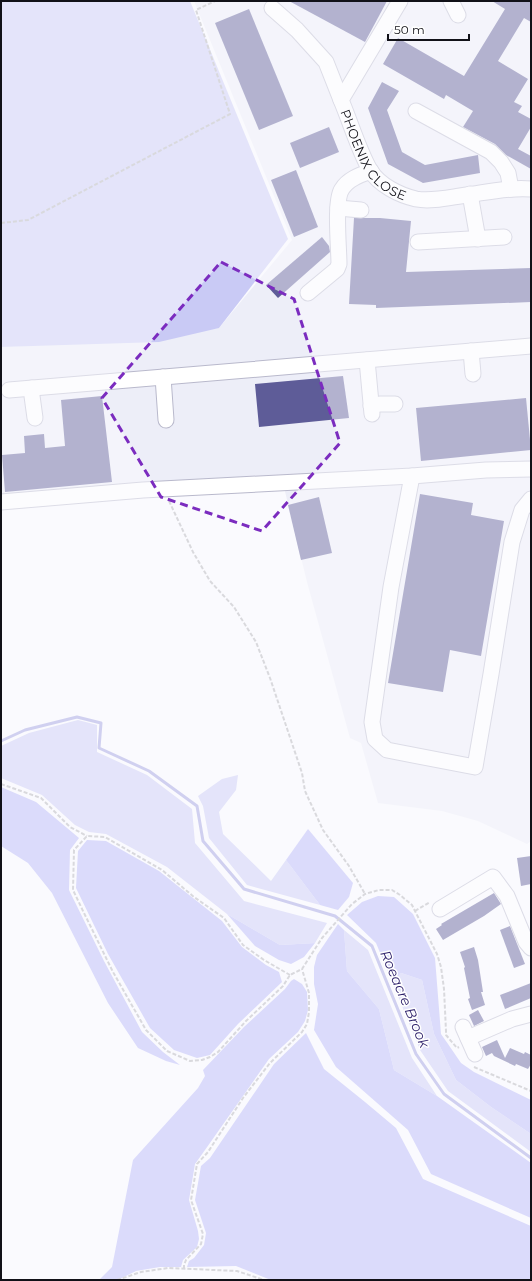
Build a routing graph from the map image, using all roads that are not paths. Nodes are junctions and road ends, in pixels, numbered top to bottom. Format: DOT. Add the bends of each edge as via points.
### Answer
graph roads {
  1 [pos="400,1"];
  2 [pos="451,1"];
  3 [pos="272,8"];
  4 [pos="458,15"];
  5 [pos="341,100"];
  6 [pos="416,110"];
  7 [pos="371,171"];
  8 [pos="511,188"];
  9 [pos="531,189"];
  10 [pos="470,194"];
  11 [pos="338,208"];
  12 [pos="361,210"];
  13 [pos="504,237"];
  14 [pos="478,239"];
  15 [pos="418,242"];
  16 [pos="308,293"];
  17 [pos="531,346"];
  18 [pos="472,351"];
  19 [pos="367,360"];
  20 [pos="473,374"];
  21 [pos="163,377"];
  22 [pos="32,388"];
  23 [pos="9,390"];
  24 [pos="395,404"];
  25 [pos="35,418"];
  26 [pos="166,420"];
  27 [pos="531,469"];
  28 [pos="412,476"];
  29 [pos="531,499"];
  30 [pos="1,502"];
  31 [pos="440,909"];
  32 [pos="531,948"];
  33 [pos="531,1014"];
  34 [pos="473,1060"];
  1 -- 5 [label="street, PHOENIX CLOSE"];
  2 -- 4 [label="street"];
  3 -- 5 [label="street" via="297,30 326,62"];
  5 -- 7 [label="street, PHOENIX CLOSE"];
  6 -- 8 [label="street" via="491,152 508,173"];
  7 -- 10 [label="street, PHOENIX CLOSE" via="383,184 416,199 434,200"];
  7 -- 11 [label="street" via="354,178 344,186"];
  8 -- 9 [label="street, PHOENIX CLOSE"];
  8 -- 10 [label="street, PHOENIX CLOSE"];
  10 -- 14 [label="street"];
  11 -- 12 [label="street"];
  11 -- 16 [label="street" via="339,264"];
  13 -- 14 [label="street"];
  14 -- 15 [label="street"];
  17 -- 18 [label="street"];
  18 -- 19 [label="street"];
  18 -- 20 [label="street"];
  19 -- 21 [label="street"];
  19 -- 24 [label="street" via="372,410 380,404"];
  21 -- 22 [label="street"];
  21 -- 26 [label="street"];
  22 -- 23 [label="street"];
  22 -- 25 [label="street"];
  27 -- 28 [label="street"];
  28 -- 29 [label="street" via="391,587 372,722 375,739 387,750 467,766 474,767 512,542 522,510"];
  28 -- 30 [label="street" via="168,489"];
  31 -- 32 [label="street" via="493,877 507,896 526,942"];
  33 -- 34 [label="street" via="462,1038"];
}
